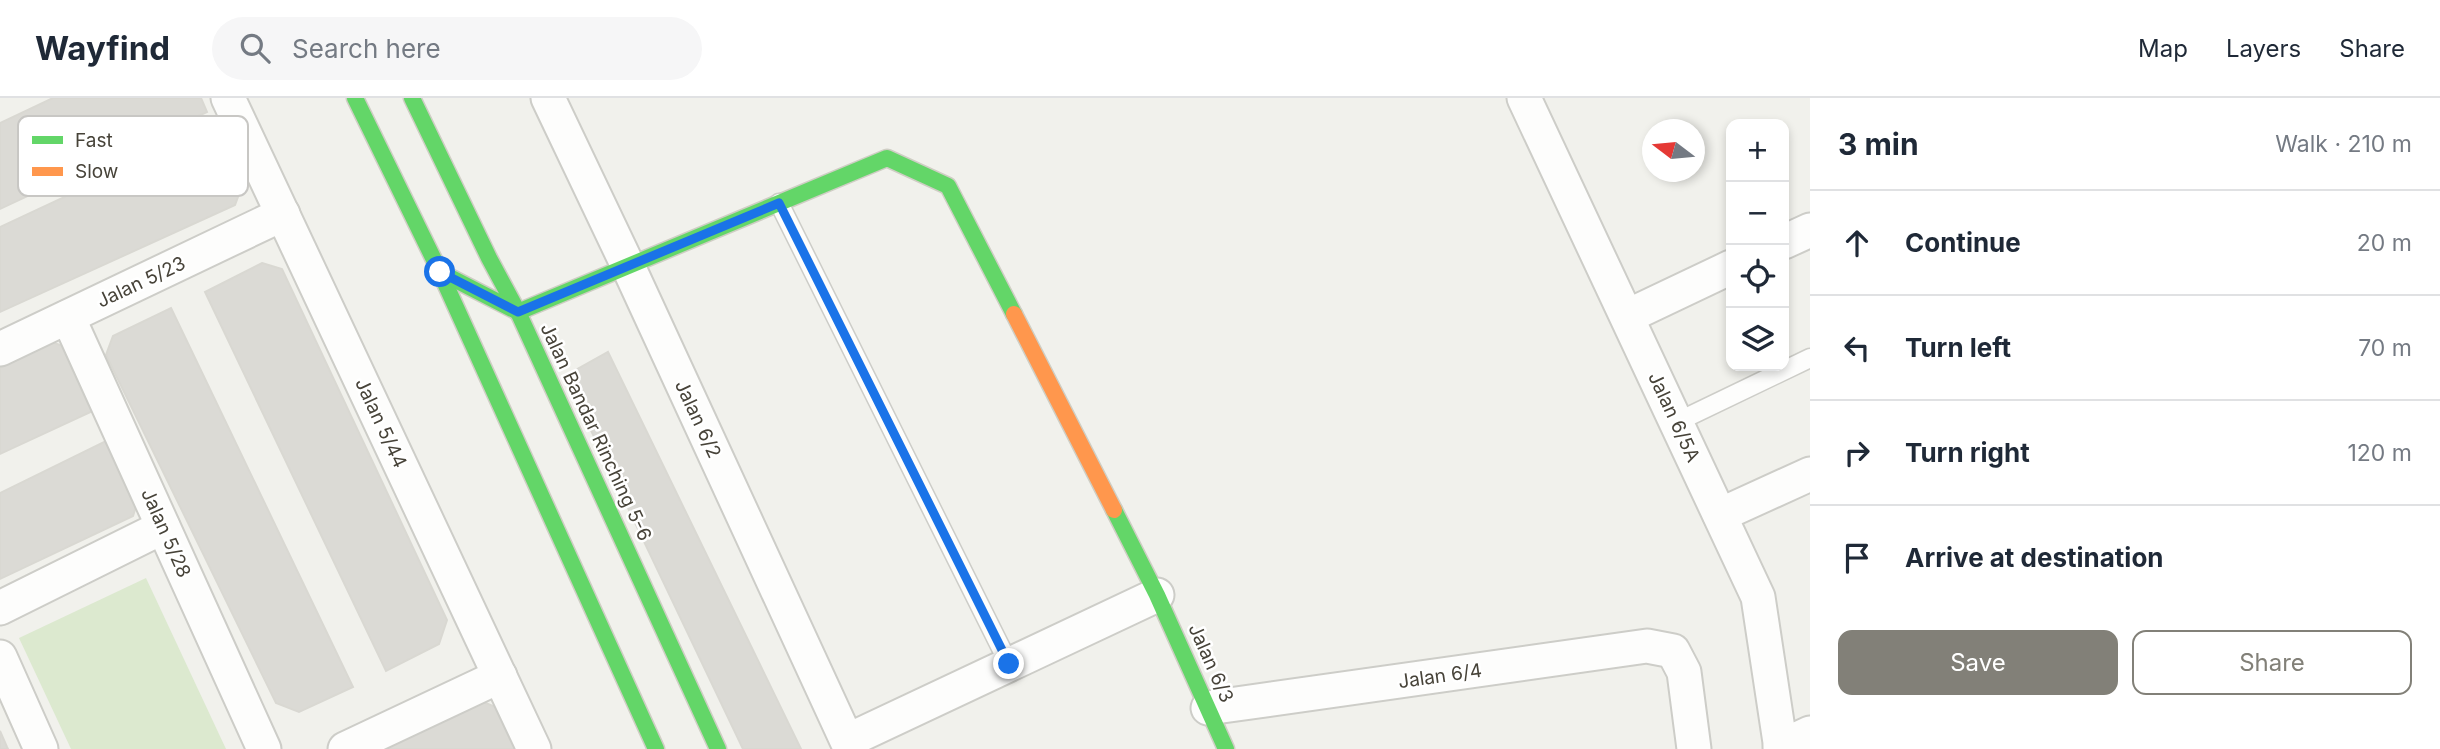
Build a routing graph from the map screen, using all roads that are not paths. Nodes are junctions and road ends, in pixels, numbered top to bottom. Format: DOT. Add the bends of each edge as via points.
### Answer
graph roads {
  1 [pos="228,98"];
  2 [pos="355,98"];
  3 [pos="412,98"];
  4 [pos="548,98"];
  5 [pos="1529,100"];
  6 [pos="237,116"];
  7 [pos="248,140"];
  8 [pos="779,203"];
  9 [pos="283,214"];
  10 [pos="1810,230"];
  11 [pos="1789,240"];
  12 [pos="488,258"];
  13 [pos="628,266"];
  14 [pos="511,269"];
  15 [pos="1726,269"];
  16 [pos="440,272"];
  17 [pos="544,282"];
  18 [pos="578,287"];
  19 [pos="567,307"];
  20 [pos="518,312"];
  21 [pos="1628,316"];
  22 [pos="68,317"];
  23 [pos="512,336"];
  24 [pos="0,349"];
  25 [pos="551,351"];
  26 [pos="1810,358"];
  27 [pos="504,369"];
  28 [pos="546,374"];
  29 [pos="497,396"];
  30 [pos="1677,422"];
  31 [pos="1810,474"];
  32 [pos="1720,515"];
  33 [pos="163,527"];
  34 [pos="1157,595"];
  35 [pos="0,608"];
  36 [pos="0,657"];
  37 [pos="1009,664"];
  38 [pos="500,676"];
  39 [pos="1208,708"];
  40 [pos="1810,733"];
  41 [pos="1781,748"];
  42 [pos="41,749"];
  43 [pos="264,749"];
  44 [pos="345,749"];
  45 [pos="534,749"];
  46 [pos="656,749"];
  47 [pos="718,749"];
  48 [pos="1226,749"];
  49 [pos="1694,749"];
  1 -- 6 [label="street, Jalan 5/44"];
  2 -- 16 [label="street"];
  3 -- 12 [label="street, Jalan Bandar Rinching 5-6"];
  4 -- 13 [label="street, Jalan 6/2"];
  5 -- 21 [label="street, Jalan 6/5A"];
  7 -- 9 [label="street, Jalan 5/44"];
  8 -- 13 [label="street, Jalan 6/3"];
  8 -- 34 [label="street, Jalan 6/3" via="887,158 948,186"];
  8 -- 37 [label="lane"];
  9 -- 22 [label="street, Jalan 5/23"];
  9 -- 38 [label="street, Jalan 5/44"];
  10 -- 11 [label="street"];
  12 -- 14 [label="street"];
  12 -- 20 [label="street, Jalan Bandar Rinching 5-6"];
  13 -- 18 [label="street, Jalan 6/3"];
  13 -- 37 [label="street, Jalan 6/2" via="847,741"];
  15 -- 21 [label="street"];
  16 -- 20 [label="street"];
  16 -- 29 [label="street"];
  17 -- 18 [label="street"];
  18 -- 19 [label="street"];
  18 -- 20 [label="street, Jalan 6/3"];
  20 -- 23 [label="street"];
  20 -- 28 [label="street, Jalan Bandar Rinching 5-6"];
  21 -- 30 [label="street, Jalan 6/5A"];
  22 -- 24 [label="street, Jalan 5/23"];
  22 -- 33 [label="street, Jalan 5/28"];
  25 -- 28 [label="street"];
  26 -- 30 [label="lane"];
  27 -- 29 [label="street"];
  28 -- 47 [label="street, Jalan Bandar Rinching 5-6"];
  29 -- 46 [label="street"];
  30 -- 32 [label="street, Jalan 6/5A"];
  31 -- 32 [label="street"];
  32 -- 41 [label="street, Jalan 6/5A" via="1758,597"];
  33 -- 35 [label="street"];
  33 -- 43 [label="street, Jalan 5/28"];
  34 -- 37 [label="street"];
  34 -- 39 [label="street, Jalan 6/3"];
  36 -- 42 [label="street"];
  38 -- 44 [label="street"];
  38 -- 45 [label="street, Jalan 5/44"];
  39 -- 48 [label="street, Jalan 6/3"];
  39 -- 49 [label="street, Jalan 6/4" via="1647,646 1673,651 1684,672"];
  40 -- 41 [label="street"];
}
